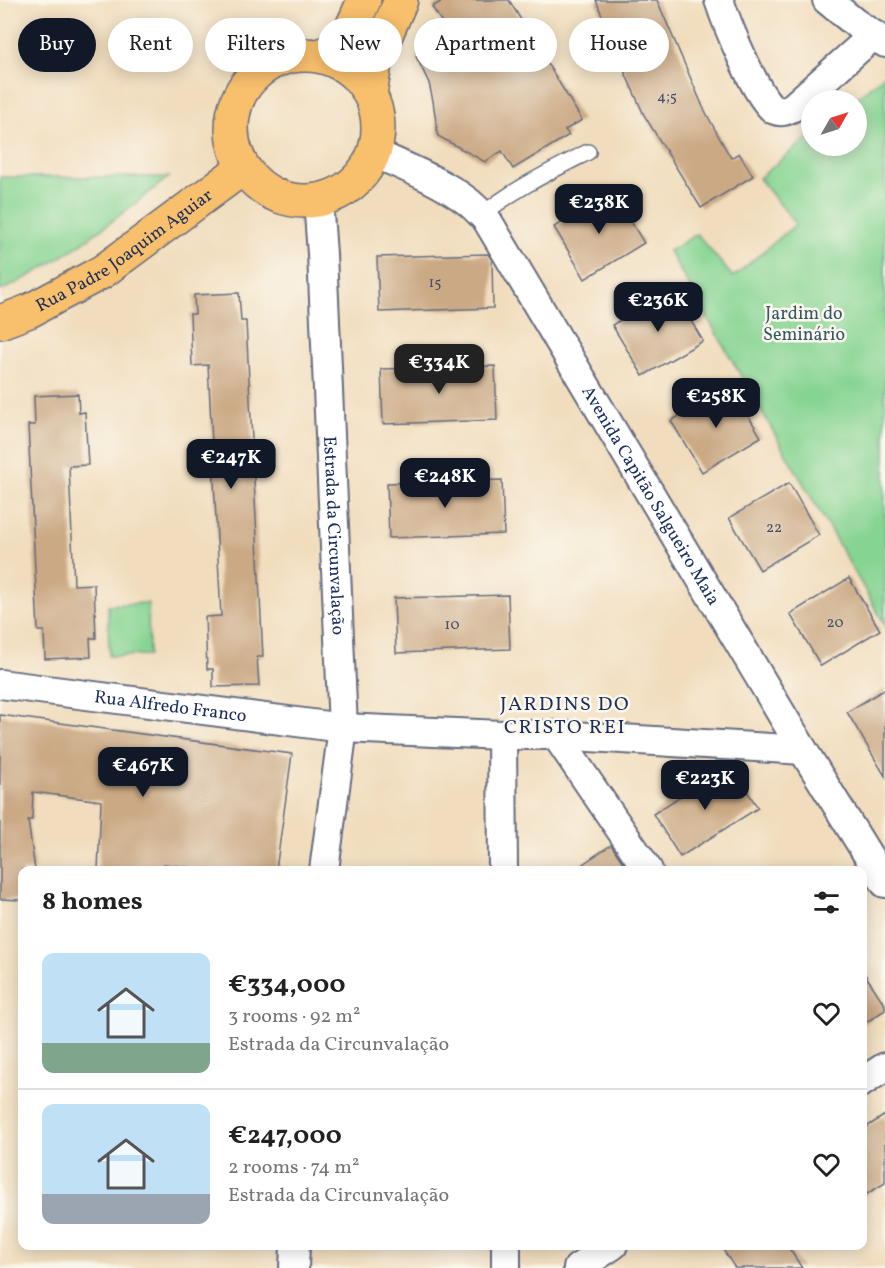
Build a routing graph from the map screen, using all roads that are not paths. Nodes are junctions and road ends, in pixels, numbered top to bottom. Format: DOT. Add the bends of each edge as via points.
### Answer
graph roads {
  1 [pos="364,0"];
  2 [pos="401,0"];
  3 [pos="719,0"];
  4 [pos="827,0"];
  5 [pos="356,18"];
  6 [pos="880,39"];
  7 [pos="318,56"];
  8 [pos="350,72"];
  9 [pos="370,95"];
  10 [pos="588,152"];
  11 [pos="374,153"];
  12 [pos="243,168"];
  13 [pos="318,200"];
  14 [pos="482,214"];
  15 [pos="0,322"];
  16 [pos="0,684"];
  17 [pos="343,728"];
  18 [pos="501,735"];
  19 [pos="555,735"];
  20 [pos="804,750"];
  21 [pos="325,866"];
  22 [pos="503,866"];
  23 [pos="645,866"];
  24 [pos="885,883"];
  25 [pos="885,1067"];
  26 [pos="867,1079"];
  27 [pos="295,1250"];
  28 [pos="506,1250"];
  29 [pos="605,1250"];
  30 [pos="294,1268"];
  31 [pos="506,1268"];
  32 [pos="578,1268"];
  1 -- 5 [label="main road"];
  2 -- 9 [label="main road" via="375,64"];
  3 -- 6 [label="street" via="747,69 767,103 777,111 793,107"];
  4 -- 6 [label="street"];
  7 -- 12 [label="main road" via="291,56 265,66 244,86 233,112 232,141"];
  8 -- 9 [label="main road"];
  9 -- 11 [label="main road" via="377,115"];
  10 -- 14 [label="lane"];
  11 -- 13 [label="main road" via="365,170 345,190"];
  11 -- 14 [label="street, Avenida Capitão Salgueiro Maia" via="454,193"];
  12 -- 13 [label="main road" via="262,188 289,200"];
  12 -- 15 [label="main road, Rua Padre Joaquim Aguiar" via="102,272"];
  13 -- 17 [label="street, Estrada da Circunvalação"];
  14 -- 20 [label="street, Avenida Capitão Salgueiro Maia"];
  16 -- 17 [label="street, Rua Alfredo Franco"];
  17 -- 18 [label="street, Rua Alfredo Franco"];
  17 -- 21 [label="street, Estrada da Circunvalação"];
  18 -- 19 [label="street, Rua Alfredo Franco"];
  18 -- 22 [label="street"];
  19 -- 20 [label="street, Rua Alfredo Franco"];
  19 -- 23 [label="street"];
  20 -- 24 [label="street, Avenida Capitão Salgueiro Maia"];
  25 -- 26 [label="street"];
  27 -- 30 [label="street"];
  28 -- 31 [label="street"];
  29 -- 32 [label="street"];
}
